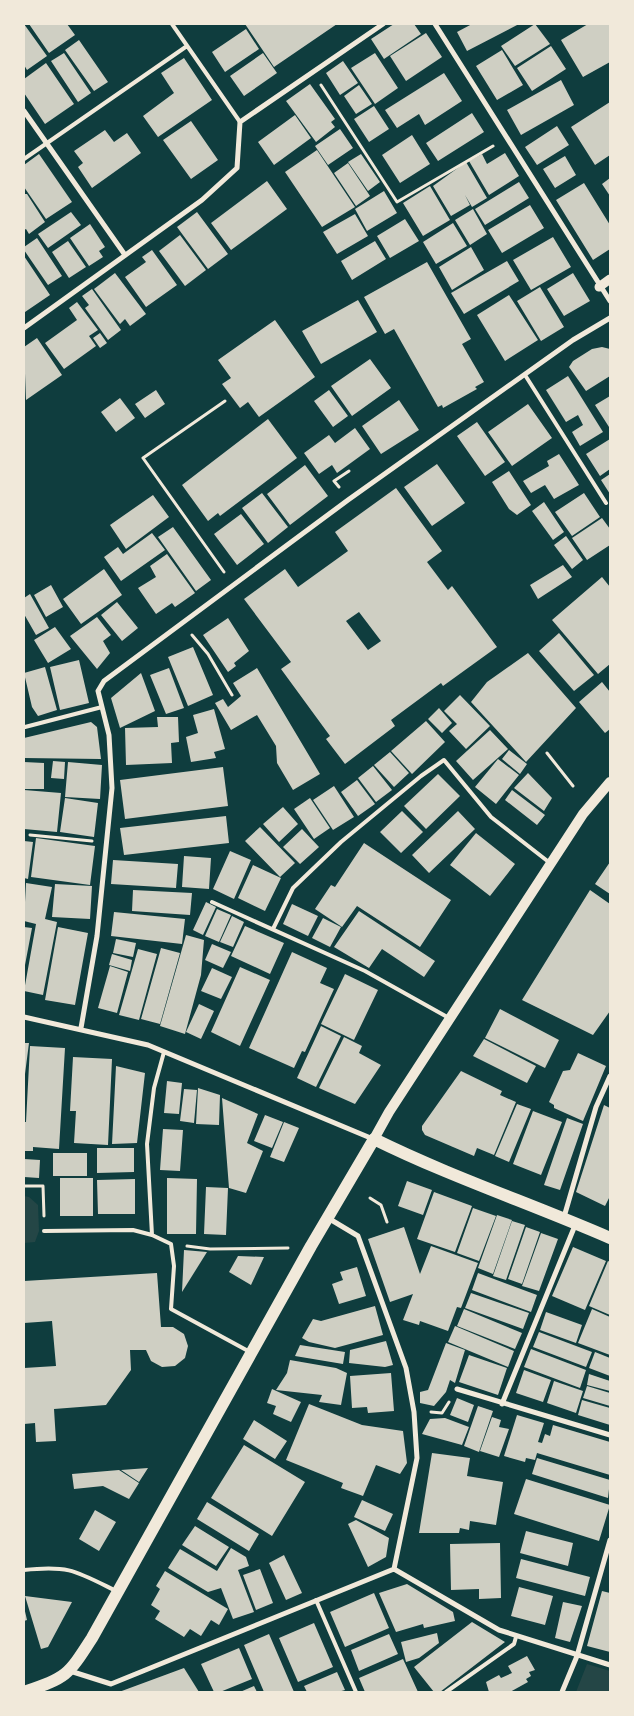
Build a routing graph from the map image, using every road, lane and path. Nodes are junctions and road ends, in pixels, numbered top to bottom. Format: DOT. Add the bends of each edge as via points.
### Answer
graph roads {
  1 [pos="172,24"];
  2 [pos="383,24"];
  3 [pos="435,24"];
  4 [pos="188,46"];
  5 [pos="312,72"];
  6 [pos="24,111"];
  7 [pos="240,122"];
  8 [pos="506,138"];
  9 [pos="47,143"];
  10 [pos="24,159"];
  11 [pos="125,255"];
  12 [pos="610,279"];
  13 [pos="599,287"];
  14 [pos="610,301"];
  15 [pos="610,318"];
  16 [pos="24,328"];
  17 [pos="525,375"];
  18 [pos="225,400"];
  19 [pos="606,503"];
  20 [pos="233,585"];
  21 [pos="182,622"];
  22 [pos="232,695"];
  23 [pos="102,707"];
  24 [pos="25,727"];
  25 [pos="547,753"];
  26 [pos="610,782"];
  27 [pos="574,786"];
  28 [pos="30,835"];
  29 [pos="106,842"];
  30 [pos="550,863"];
  31 [pos="212,902"];
  32 [pos="273,929"];
  33 [pos="24,1017"];
  34 [pos="451,1019"];
  35 [pos="81,1028"];
  36 [pos="164,1052"];
  37 [pos="610,1076"];
  38 [pos="374,1139"];
  39 [pos="24,1186"];
  40 [pos="370,1198"];
  41 [pos="328,1218"];
  42 [pos="570,1220"];
  43 [pos="388,1222"];
  44 [pos="44,1231"];
  45 [pos="152,1235"];
  46 [pos="610,1238"];
  47 [pos="171,1244"];
  48 [pos="311,1246"];
  49 [pos="252,1353"];
  50 [pos="457,1389"];
  51 [pos="502,1404"];
  52 [pos="414,1412"];
  53 [pos="610,1435"];
  54 [pos="610,1540"];
  55 [pos="394,1569"];
  56 [pos="24,1570"];
  57 [pos="118,1592"];
  58 [pos="316,1600"];
  59 [pos="516,1637"];
  60 [pos="577,1656"];
  61 [pos="610,1665"];
  62 [pos="70,1671"];
  63 [pos="24,1692"];
  64 [pos="356,1692"];
  65 [pos="446,1692"];
  66 [pos="562,1692"];
  1 -- 4 [label="lane"];
  2 -- 5 [label="street"];
  3 -- 8 [label="street"];
  4 -- 7 [label="lane"];
  4 -- 9 [label="lane"];
  5 -- 7 [label="street"];
  5 -- 8 [label="path" via="397,202"];
  6 -- 9 [label="street"];
  7 -- 11 [label="street" via="237,168 202,200"];
  8 -- 13 [label="street"];
  9 -- 10 [label="lane"];
  9 -- 11 [label="street"];
  11 -- 16 [label="street"];
  12 -- 13 [label="street"];
  13 -- 14 [label="street"];
  15 -- 17 [label="street"];
  17 -- 19 [label="lane"];
  17 -- 20 [label="street"];
  18 -- 20 [label="path" via="143,458"];
  20 -- 21 [label="street"];
  21 -- 22 [label="path" via="208,654"];
  21 -- 23 [label="street" via="104,681 98,691"];
  23 -- 24 [label="lane"];
  23 -- 29 [label="street" via="109,736 112,788"];
  25 -- 27 [label="path"];
  26 -- 30 [label="main road" via="583,814"];
  28 -- 29 [label="path"];
  29 -- 35 [label="street" via="96,936"];
  30 -- 32 [label="lane" via="491,817 444,760 341,842 293,888"];
  30 -- 34 [label="main road"];
  31 -- 32 [label="lane"];
  32 -- 34 [label="lane" via="365,971"];
  33 -- 35 [label="street"];
  34 -- 38 [label="main road"];
  35 -- 36 [label="street"];
  36 -- 38 [label="street"];
  36 -- 45 [label="lane" via="154,1088 147,1144"];
  37 -- 42 [label="street" via="596,1107"];
  38 -- 41 [label="main road"];
  38 -- 42 [label="main road"];
  39 -- 44 [label="path" via="43,1186"];
  40 -- 43 [label="path" via="381,1205"];
  41 -- 48 [label="main road"];
  41 -- 52 [label="street" via="358,1236 406,1368"];
  42 -- 46 [label="main road"];
  42 -- 51 [label="street"];
  44 -- 45 [label="lane" via="133,1230"];
  45 -- 47 [label="lane"];
  47 -- 48 [label="path" via="240,1249"];
  47 -- 49 [label="lane" via="174,1266 171,1309"];
  48 -- 49 [label="main road"];
  49 -- 57 [label="main road"];
  50 -- 51 [label="street"];
  50 -- 52 [label="path" via="442,1413"];
  51 -- 53 [label="street"];
  52 -- 55 [label="street" via="417,1458"];
  54 -- 60 [label="street"];
  55 -- 58 [label="street"];
  55 -- 59 [label="street" via="498,1630"];
  56 -- 57 [label="lane" via="54,1566 79,1572"];
  57 -- 62 [label="main road"];
  58 -- 62 [label="street" via="111,1684"];
  58 -- 64 [label="lane"];
  59 -- 60 [label="street"];
  59 -- 65 [label="lane" via="514,1644"];
  60 -- 61 [label="street"];
  60 -- 66 [label="street"];
  62 -- 63 [label="main road" via="62,1678"];
}
